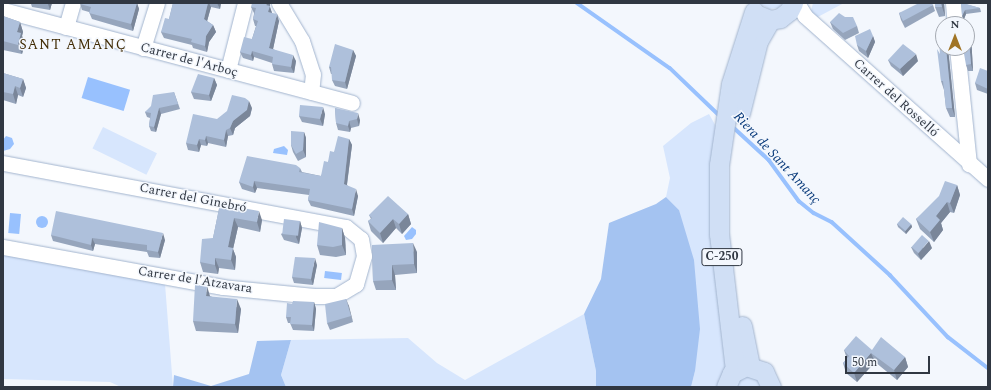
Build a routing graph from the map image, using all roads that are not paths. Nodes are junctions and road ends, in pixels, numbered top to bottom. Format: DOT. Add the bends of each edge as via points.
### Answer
graph roads {
  1 [pos="73,3"];
  2 [pos="157,3"];
  3 [pos="245,3"];
  4 [pos="279,3"];
  5 [pos="953,3"];
  6 [pos="796,8"];
  7 [pos="3,10"];
  8 [pos="758,11"];
  9 [pos="954,16"];
  10 [pos="66,27"];
  11 [pos="143,48"];
  12 [pos="958,56"];
  13 [pos="228,70"];
  14 [pos="311,92"];
  15 [pos="352,103"];
  16 [pos="3,163"];
  17 [pos="969,164"];
  18 [pos="988,179"];
  19 [pos="3,247"];
  20 [pos="364,256"];
  21 [pos="742,368"];
  22 [pos="726,387"];
  23 [pos="771,387"];
  1 -- 10 [label="street"];
  2 -- 11 [label="street"];
  3 -- 13 [label="street"];
  4 -- 14 [label="street" via="302,41 313,74"];
  5 -- 9 [label="street"];
  6 -- 8 [label="main road, C-250" via="780,18"];
  6 -- 17 [label="street, Carrer del Rosselló"];
  7 -- 10 [label="street, Carrer de l'Arboç"];
  8 -- 21 [label="main road, C-250" via="737,86 727,150 733,268"];
  10 -- 11 [label="street, Carrer de l'Arboç"];
  11 -- 13 [label="street, Carrer de l'Arboç"];
  12 -- 17 [label="street"];
  13 -- 14 [label="street, Carrer de l'Arboç"];
  14 -- 15 [label="street, Carrer de l'Arboç"];
  16 -- 20 [label="street, Carrer del Ginebró" via="346,227 361,239"];
  17 -- 18 [label="street, Carrer del Rosselló"];
  19 -- 20 [label="street, Carrer de l'Atzavara" via="223,287 314,296 336,296 356,284"];
  21 -- 22 [label="main road" via="728,379"];
  21 -- 23 [label="main road" via="764,372"];
}
